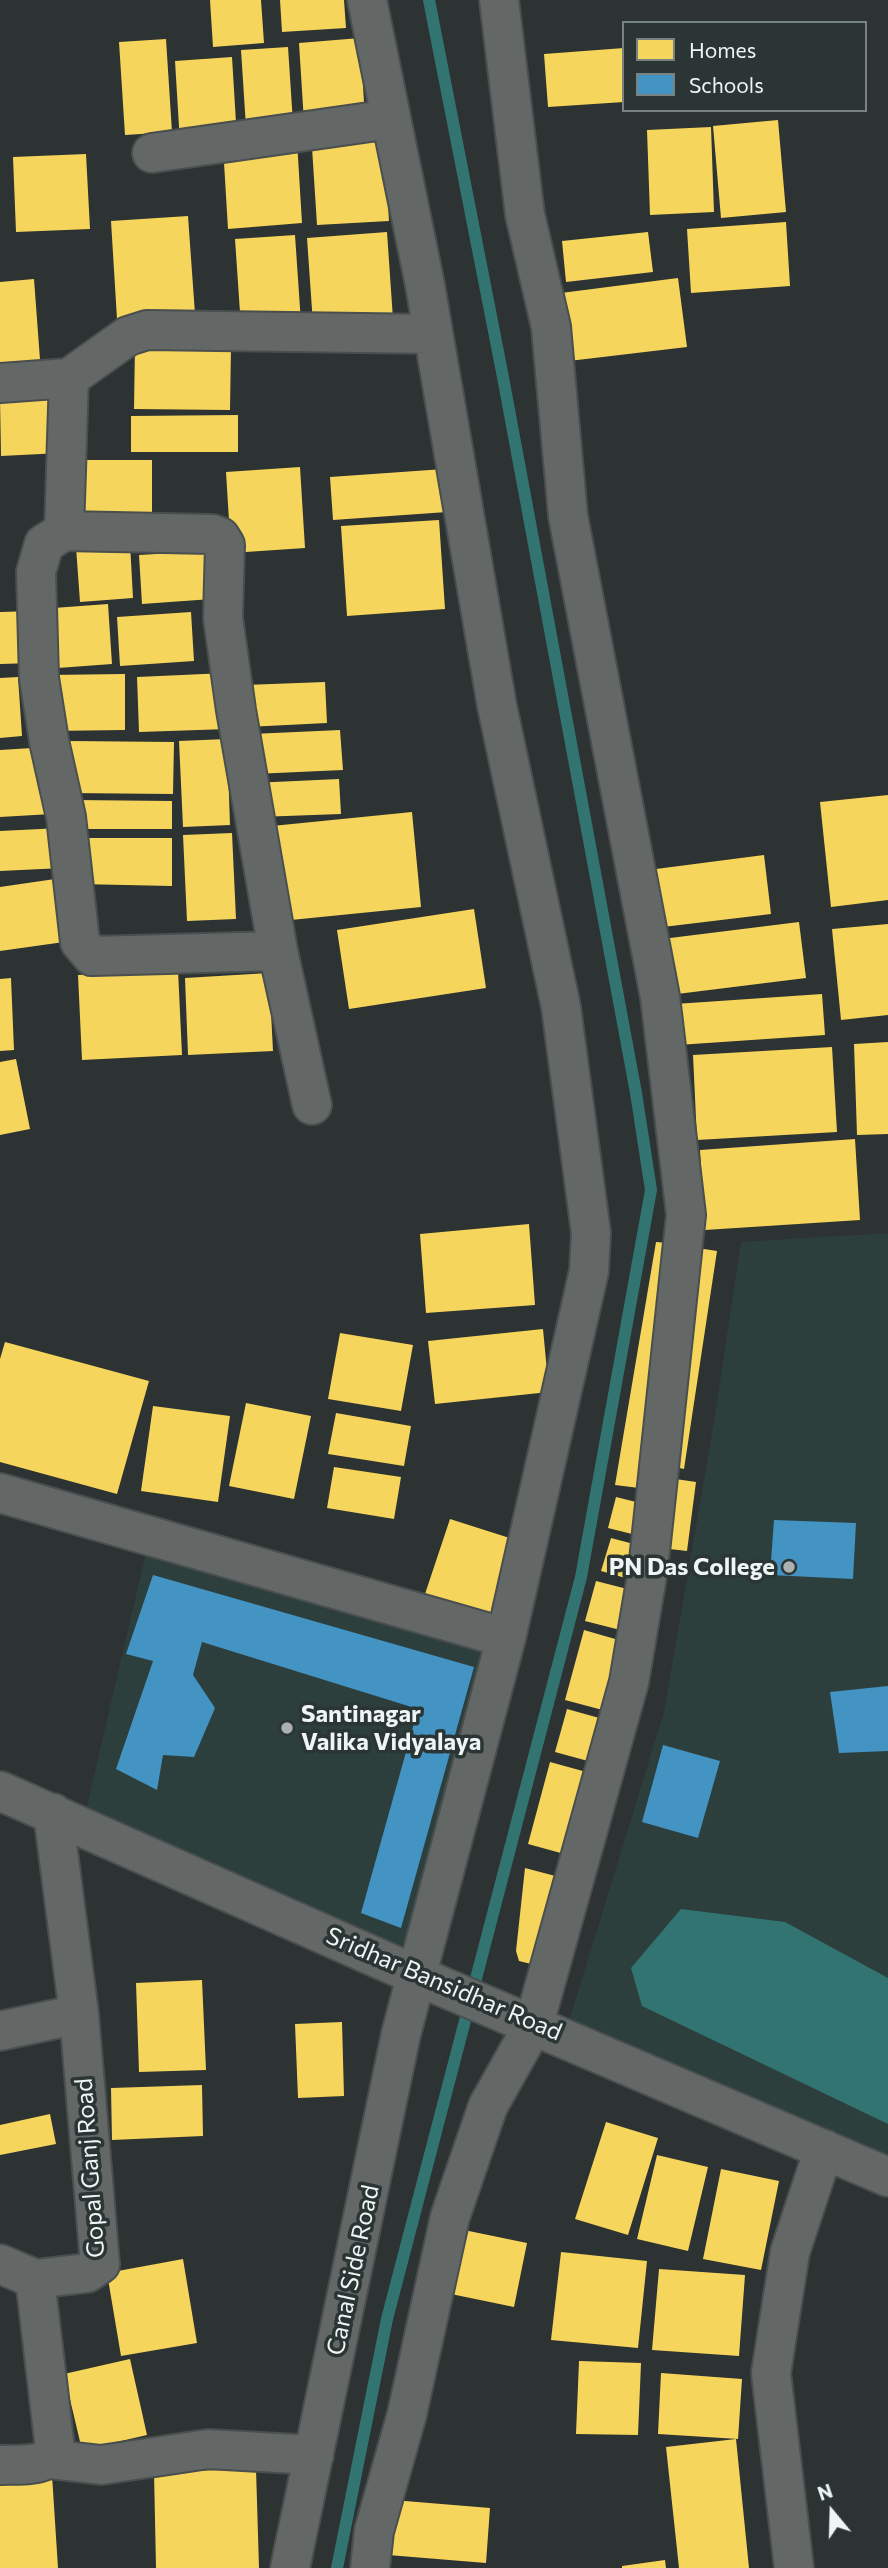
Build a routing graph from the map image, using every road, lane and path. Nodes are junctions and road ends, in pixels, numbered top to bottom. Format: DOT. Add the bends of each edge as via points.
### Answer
graph roads {
  1 [pos="367,0"];
  2 [pos="499,0"];
  3 [pos="391,119"];
  4 [pos="152,153"];
  5 [pos="433,334"];
  6 [pos="69,378"];
  7 [pos="0,383"];
  8 [pos="64,531"];
  9 [pos="278,951"];
  10 [pos="312,1105"];
  11 [pos="0,1493"];
  12 [pos="506,1638"];
  13 [pos="0,1791"];
  14 [pos="52,1813"];
  15 [pos="429,1979"];
  16 [pos="79,2014"];
  17 [pos="534,2024"];
  18 [pos="0,2031"];
  19 [pos="824,2150"];
  20 [pos="888,2177"];
  21 [pos="0,2264"];
  22 [pos="35,2278"];
  23 [pos="314,2455"];
  24 [pos="49,2459"];
  25 [pos="0,2465"];
  26 [pos="290,2568"];
  27 [pos="370,2568"];
  28 [pos="794,2568"];
  1 -- 3 [label="street, Canal Side Road"];
  2 -- 17 [label="street" via="524,215 551,327 568,516 660,997 686,1215 649,1570 629,1682"];
  3 -- 4 [label="street"];
  3 -- 5 [label="street, Canal Side Road"];
  5 -- 6 [label="street" via="147,330 128,336"];
  5 -- 12 [label="street, Canal Side Road" via="498,706 561,1007 591,1233 589,1271"];
  6 -- 7 [label="street"];
  6 -- 8 [label="street"];
  8 -- 9 [label="street" via="212,534 225,545 223,618"];
  8 -- 9 [label="street" via="44,544 36,572 39,678 66,817 80,942 92,956"];
  9 -- 10 [label="street"];
  11 -- 12 [label="street"];
  12 -- 15 [label="street, Canal Side Road"];
  13 -- 14 [label="street, Sridhar Bansidhar Road"];
  14 -- 15 [label="street, Sridhar Bansidhar Road"];
  14 -- 16 [label="street, Gopal Ganj Road"];
  15 -- 17 [label="street, Sridhar Bansidhar Road"];
  15 -- 23 [label="street, Canal Side Road"];
  16 -- 18 [label="street"];
  16 -- 22 [label="street, Gopal Ganj Road" via="100,2264 87,2273"];
  17 -- 19 [label="street, Sridhar Bansidhar Road"];
  17 -- 27 [label="street" via="488,2106 450,2217 407,2414 374,2531"];
  19 -- 20 [label="street, Sridhar Bansidhar Road"];
  19 -- 28 [label="street" via="790,2252 771,2372"];
  21 -- 22 [label="street"];
  22 -- 24 [label="street" via="56,2441"];
  23 -- 24 [label="street" via="208,2449 101,2465"];
  23 -- 26 [label="street, Canal Side Road"];
  24 -- 25 [label="street"];
}
